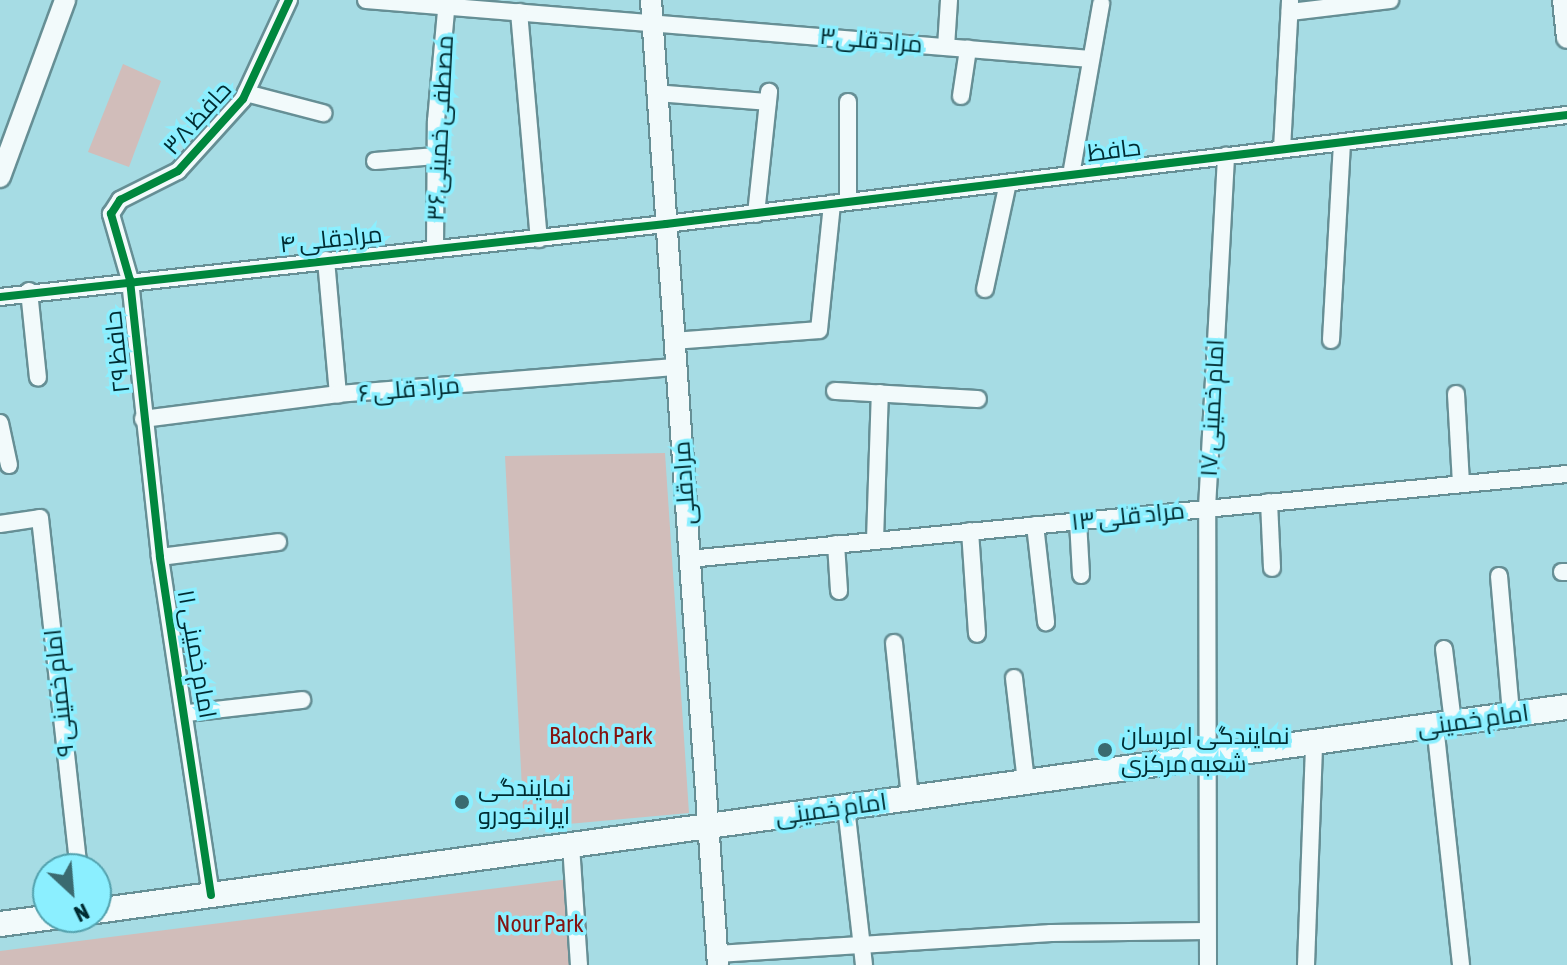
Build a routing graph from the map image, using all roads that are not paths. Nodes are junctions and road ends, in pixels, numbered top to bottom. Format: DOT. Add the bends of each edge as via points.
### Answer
graph roads {
  1 [pos="65,0"];
  2 [pos="289,0"];
  3 [pos="366,0"];
  4 [pos="651,0"];
  5 [pos="949,0"];
  6 [pos="1390,0"];
  7 [pos="1563,0"];
  8 [pos="447,3"];
  9 [pos="1101,4"];
  10 [pos="1290,6"];
  11 [pos="557,7"];
  12 [pos="519,12"];
  13 [pos="651,22"];
  14 [pos="1567,38"];
  15 [pos="946,47"];
  16 [pos="968,49"];
  17 [pos="1091,59"];
  18 [pos="246,93"];
  19 [pos="656,93"];
  20 [pos="961,96"];
  21 [pos="848,102"];
  22 [pos="323,113"];
  23 [pos="1567,115"];
  24 [pos="1342,142"];
  25 [pos="1282,149"];
  26 [pos="436,156"];
  27 [pos="1226,156"];
  28 [pos="375,161"];
  29 [pos="1071,175"];
  30 [pos="0,177"];
  31 [pos="1008,183"];
  32 [pos="840,203"];
  33 [pos="756,214"];
  34 [pos="666,224"];
  35 [pos="539,239"];
  36 [pos="435,249"];
  37 [pos="326,260"];
  38 [pos="130,280"];
  39 [pos="985,289"];
  40 [pos="29,291"];
  41 [pos="0,297"];
  42 [pos="1331,340"];
  43 [pos="674,341"];
  44 [pos="676,367"];
  45 [pos="38,378"];
  46 [pos="835,391"];
  47 [pos="880,393"];
  48 [pos="338,394"];
  49 [pos="1456,394"];
  50 [pos="978,399"];
  51 [pos="143,419"];
  52 [pos="0,423"];
  53 [pos="9,465"];
  54 [pos="1567,474"];
  55 [pos="1461,484"];
  56 [pos="1269,502"];
  57 [pos="1207,508"];
  58 [pos="1078,521"];
  59 [pos="0,524"];
  60 [pos="1035,525"];
  61 [pos="970,531"];
  62 [pos="875,540"];
  63 [pos="278,542"];
  64 [pos="836,544"];
  65 [pos="160,557"];
  66 [pos="689,559"];
  67 [pos="1272,568"];
  68 [pos="1081,575"];
  69 [pos="1499,576"];
  70 [pos="839,591"];
  71 [pos="1046,622"];
  72 [pos="977,634"];
  73 [pos="894,643"];
  74 [pos="1444,649"];
  75 [pos="1014,678"];
  76 [pos="302,700"];
  77 [pos="1567,707"];
  78 [pos="188,713"];
  79 [pos="1511,714"];
  80 [pos="1444,724"];
  81 [pos="1314,742"];
  82 [pos="1205,757"];
  83 [pos="1026,782"];
  84 [pos="910,798"];
  85 [pos="846,807"];
  86 [pos="708,826"];
  87 [pos="571,845"];
  88 [pos="77,853"];
  89 [pos="211,895"];
  90 [pos="112,909"];
  91 [pos="32,920"];
  92 [pos="0,924"];
  93 [pos="1207,931"];
  94 [pos="861,945"];
  95 [pos="717,959"];
  96 [pos="579,965"];
  97 [pos="864,965"];
  98 [pos="1208,965"];
  99 [pos="1306,965"];
  100 [pos="1461,965"];
  1 -- 30 [label="street"];
  2 -- 18 [label="street, حافظ ۳۸"];
  3 -- 8 [label="street, مراد قلی۳"];
  4 -- 13 [label="street, مرادقلی"];
  5 -- 15 [label="street"];
  6 -- 10 [label="street"];
  7 -- 14 [label="street"];
  8 -- 12 [label="street, مراد قلی۳"];
  8 -- 26 [label="street, مصطفی خمینی۳۶"];
  9 -- 17 [label="street"];
  10 -- 25 [label="street"];
  11 -- 12 [label="street, مراد قلی۳"];
  11 -- 13 [label="street, مراد قلی۳"];
  12 -- 35 [label="street"];
  13 -- 15 [label="street, مراد قلی۳"];
  13 -- 19 [label="street, مرادقلی"];
  15 -- 16 [label="street, مراد قلی۳"];
  16 -- 17 [label="street, مراد قلی۳"];
  16 -- 20 [label="street"];
  17 -- 29 [label="street"];
  18 -- 22 [label="street"];
  18 -- 38 [label="street, حافظ ۳۸" via="178,171 120,200 111,214"];
  19 -- 33 [label="street" via="768,97"];
  19 -- 34 [label="street, مرادقلی"];
  21 -- 32 [label="street"];
  23 -- 24 [label="street, حافظ"];
  24 -- 25 [label="street, حافظ"];
  24 -- 42 [label="street"];
  25 -- 27 [label="street, حافظ"];
  26 -- 28 [label="street"];
  26 -- 36 [label="street, مصطفی خمینی۳۶"];
  27 -- 29 [label="street, حافظ"];
  27 -- 57 [label="street, امام خمینی ۱۷"];
  29 -- 31 [label="street, حافظ"];
  31 -- 32 [label="street, حافظ"];
  31 -- 39 [label="street"];
  32 -- 33 [label="street, حافظ"];
  32 -- 43 [label="street" via="819,330"];
  33 -- 34 [label="street, حافظ"];
  34 -- 35 [label="street, مرادقلی ۴"];
  34 -- 43 [label="street, مرادقلی"];
  35 -- 36 [label="street, مرادقلی ۴"];
  36 -- 37 [label="street, مرادقلی ۴"];
  37 -- 38 [label="street, مرادقلی ۴"];
  37 -- 48 [label="street"];
  38 -- 40 [label="street, مرادقلی ۴"];
  38 -- 51 [label="street, حافظ ۲۹"];
  40 -- 41 [label="street, مرادقلی ۴"];
  40 -- 45 [label="street"];
  43 -- 44 [label="street, مرادقلی"];
  44 -- 48 [label="street, مراد قلی ۶"];
  44 -- 66 [label="street, مرادقلی"];
  46 -- 47 [label="street"];
  47 -- 50 [label="street"];
  47 -- 62 [label="street"];
  48 -- 51 [label="street, مراد قلی ۶"];
  49 -- 55 [label="street"];
  51 -- 65 [label="street, امام خمینی ۱۱"];
  52 -- 53 [label="street"];
  54 -- 55 [label="street, مراد قلی ۱۳"];
  55 -- 56 [label="street, مراد قلی ۱۳"];
  56 -- 57 [label="street, مراد قلی ۱۳"];
  56 -- 67 [label="street"];
  57 -- 58 [label="street, مراد قلی ۱۳"];
  57 -- 82 [label="street, امام خمینی ۱۷"];
  58 -- 60 [label="street, مراد قلی ۱۳"];
  58 -- 68 [label="street"];
  59 -- 88 [label="street, امام خمینی ۹" via="40,518"];
  60 -- 61 [label="street, مراد قلی ۱۳"];
  60 -- 71 [label="street"];
  61 -- 62 [label="street, مراد قلی ۱۳"];
  61 -- 72 [label="street"];
  62 -- 64 [label="street, مراد قلی ۱۳"];
  63 -- 65 [label="street"];
  64 -- 66 [label="street, مراد قلی ۱۳"];
  64 -- 70 [label="street"];
  65 -- 78 [label="street, امام خمینی ۱۱"];
  66 -- 86 [label="street, مرادقلی"];
  69 -- 79 [label="street"];
  73 -- 84 [label="street"];
  74 -- 80 [label="street"];
  75 -- 83 [label="street"];
  76 -- 78 [label="street"];
  77 -- 79 [label="main road, امام خمینی"];
  78 -- 89 [label="street, امام خمینی ۱۱"];
  79 -- 80 [label="main road, امام خمینی"];
  80 -- 81 [label="main road, امام خمینی"];
  80 -- 100 [label="street"];
  81 -- 82 [label="main road, امام خمینی"];
  81 -- 99 [label="street"];
  82 -- 83 [label="main road, امام خمینی"];
  82 -- 93 [label="street, امام خمینی ۱۷"];
  83 -- 84 [label="main road, امام خمینی"];
  84 -- 85 [label="main road, امام خمینی"];
  85 -- 86 [label="main road, امام خمینی"];
  85 -- 94 [label="street"];
  86 -- 87 [label="main road, امام خمینی"];
  86 -- 95 [label="street, مرادقلی"];
  87 -- 89 [label="main road, امام خمینی"];
  87 -- 96 [label="street"];
  89 -- 90 [label="main road, امام خمینی"];
  91 -- 92 [label="main road"];
  93 -- 94 [label="street" via="1051,933"];
  93 -- 98 [label="street, امام خمینی ۱۷"];
  94 -- 95 [label="street"];
  94 -- 97 [label="street"];
}
